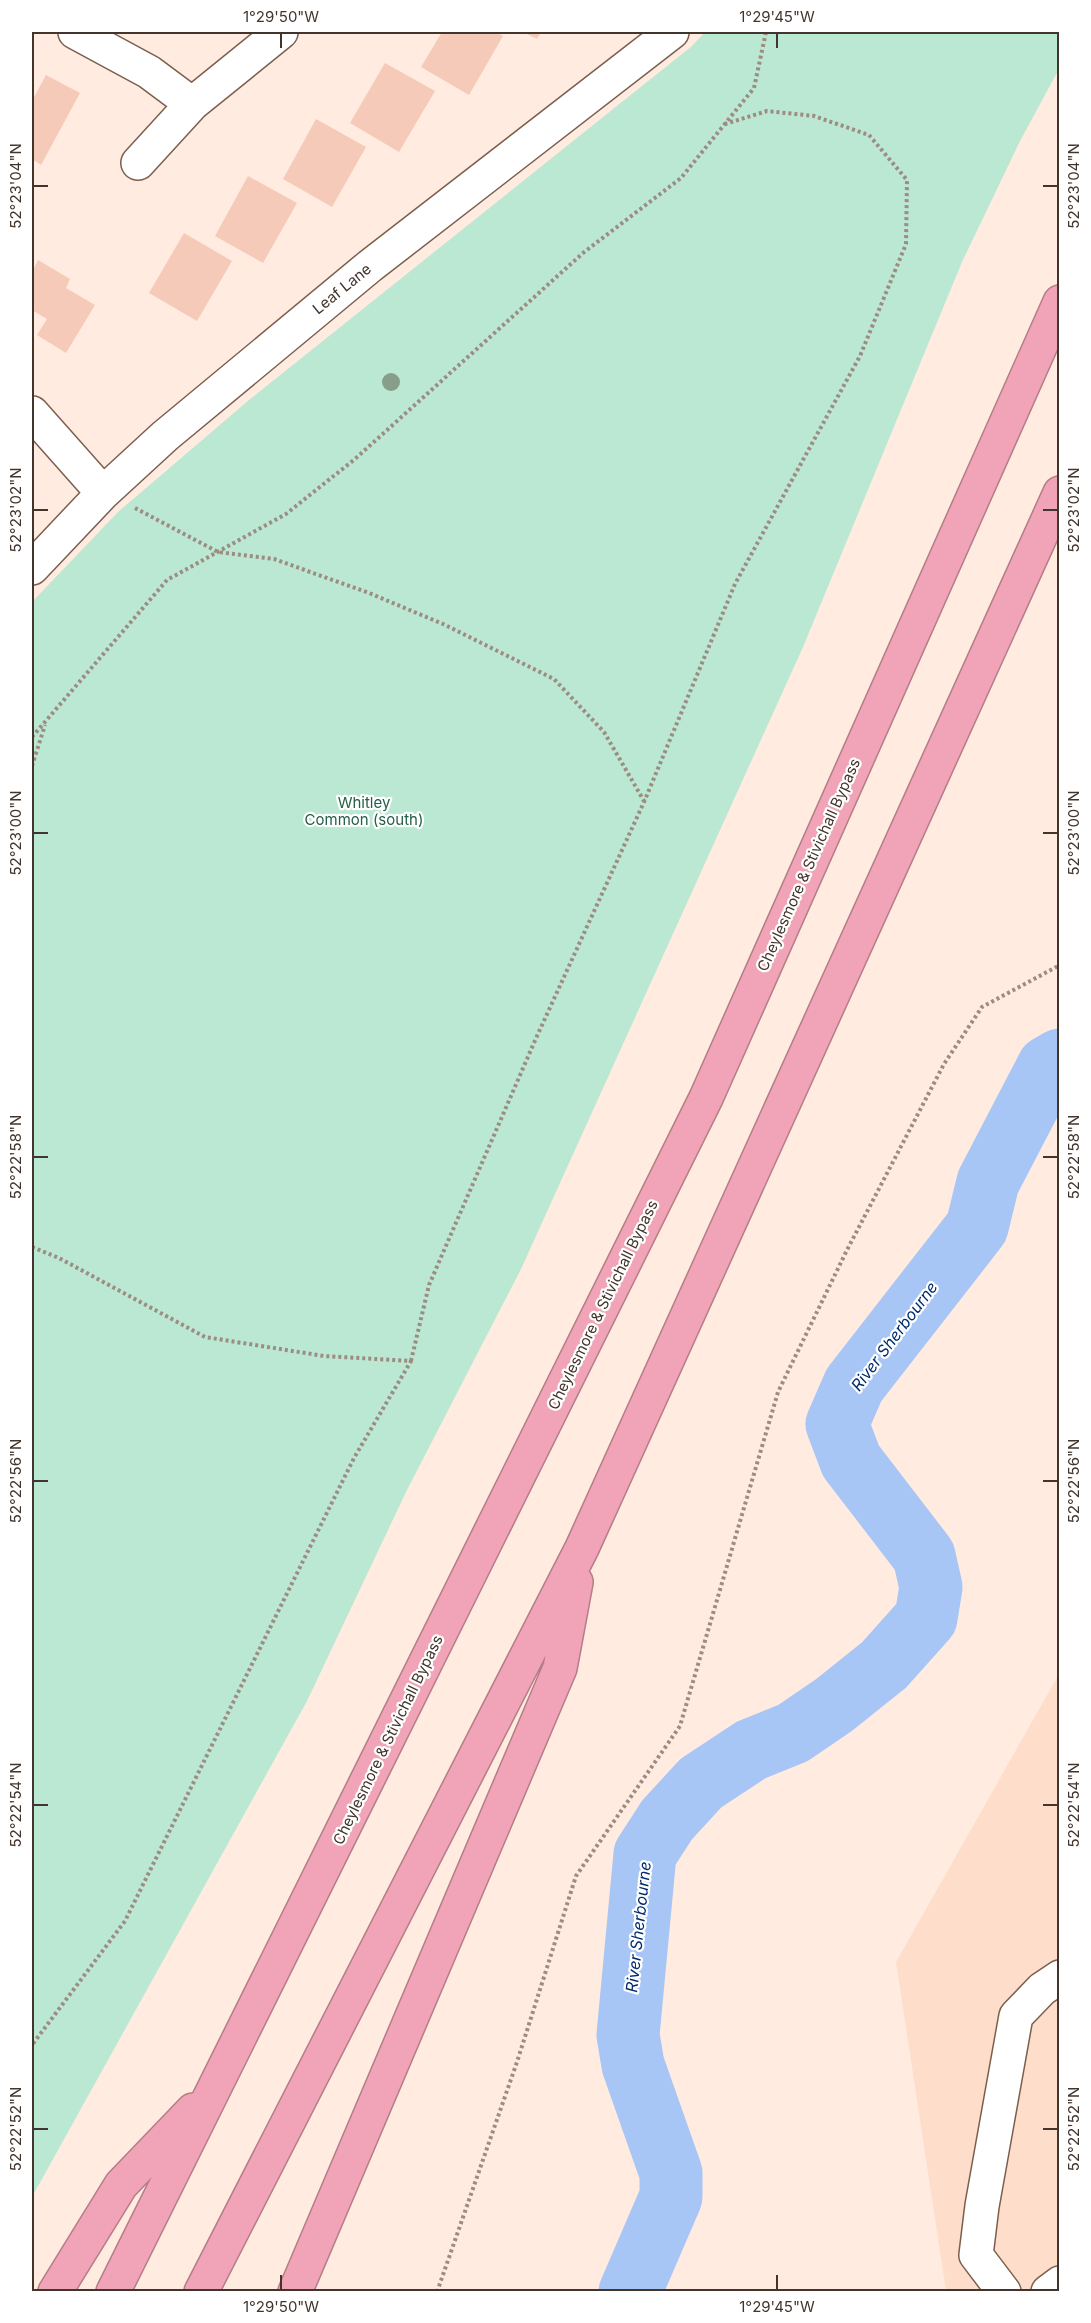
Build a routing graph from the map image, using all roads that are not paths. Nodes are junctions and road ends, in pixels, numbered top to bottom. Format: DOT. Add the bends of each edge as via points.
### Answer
graph roads {
  1 [pos="75,32"];
  2 [pos="281,32"];
  3 [pos="672,32"];
  4 [pos="192,104"];
  5 [pos="138,163"];
  6 [pos="1059,302"];
  7 [pos="32,413"];
  8 [pos="103,493"];
  9 [pos="1059,493"];
  10 [pos="32,568"];
  11 [pos="582,1548"];
  12 [pos="1059,1977"];
  13 [pos="217,2085"];
  14 [pos="1059,2283"];
  15 [pos="55,2292"];
  16 [pos="113,2292"];
  17 [pos="201,2292"];
  18 [pos="295,2292"];
  19 [pos="1004,2292"];
  20 [pos="1048,2292"];
  1 -- 4 [label="street" via="148,72"];
  2 -- 4 [label="street"];
  3 -- 8 [label="street, Leaf Lane" via="370,266 165,436"];
  4 -- 5 [label="street"];
  6 -- 13 [label="highway, Cheylesmore & Stivichall Bypass" via="706,1098"];
  7 -- 8 [label="street"];
  8 -- 10 [label="street, Leaf Lane"];
  9 -- 11 [label="highway"];
  11 -- 17 [label="highway"];
  11 -- 18 [label="highway" via="560,1668"];
  12 -- 19 [label="street" via="1016,2016 982,2206 976,2255"];
  13 -- 15 [label="highway" via="121,2185"];
  13 -- 16 [label="highway, Cheylesmore & Stivichall Bypass"];
  14 -- 20 [label="street"];
}
